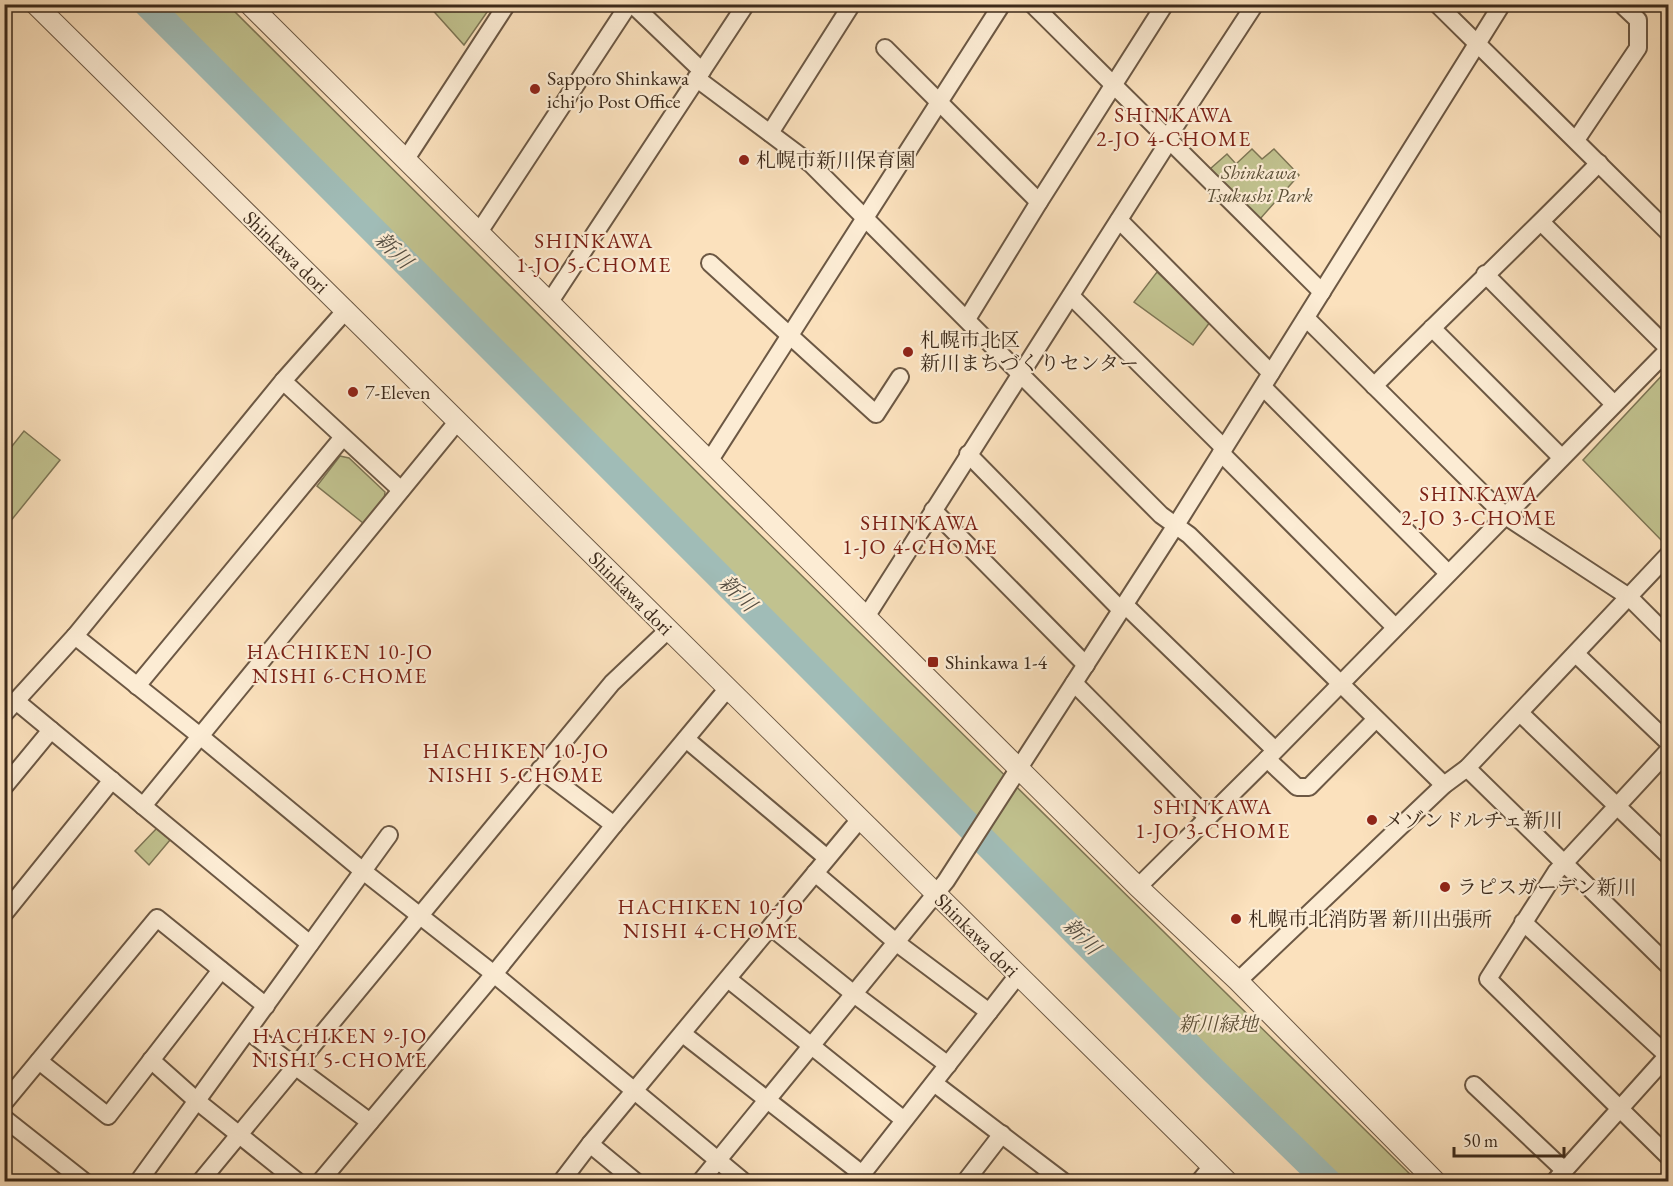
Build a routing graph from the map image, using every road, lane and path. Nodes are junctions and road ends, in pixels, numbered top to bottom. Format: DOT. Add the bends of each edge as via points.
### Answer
graph roads {
  1 [pos="35,4"];
  2 [pos="249,4"];
  3 [pos="507,4"];
  4 [pos="631,4"];
  5 [pos="746,4"];
  6 [pos="852,4"];
  7 [pos="1002,4"];
  8 [pos="1032,4"];
  9 [pos="1164,4"];
  10 [pos="1255,4"];
  11 [pos="1437,4"];
  12 [pos="1502,4"];
  13 [pos="1621,4"];
  14 [pos="1477,44"];
  15 [pos="885,48"];
  16 [pos="699,74"];
  17 [pos="1113,85"];
  18 [pos="939,103"];
  19 [pos="770,132"];
  20 [pos="1576,140"];
  21 [pos="1169,141"];
  22 [pos="406,159"];
  23 [pos="1599,163"];
  24 [pos="1039,202"];
  25 [pos="866,219"];
  26 [pos="1119,220"];
  27 [pos="1541,222"];
  28 [pos="478,232"];
  29 [pos="1668,232"];
  30 [pos="710,263"];
  31 [pos="1485,274"];
  32 [pos="1322,292"];
  33 [pos="1071,296"];
  34 [pos="549,303"];
  35 [pos="346,310"];
  36 [pos="1306,318"];
  37 [pos="968,320"];
  38 [pos="1432,328"];
  39 [pos="789,337"];
  40 [pos="1668,349"];
  41 [pos="1022,374"];
  42 [pos="900,376"];
  43 [pos="1267,380"];
  44 [pos="283,381"];
  45 [pos="1374,386"];
  46 [pos="1614,404"];
  47 [pos="457,422"];
  48 [pos="344,437"];
  49 [pos="1222,451"];
  50 [pos="968,454"];
  51 [pos="1561,457"];
  52 [pos="710,460"];
  53 [pos="401,490"];
  54 [pos="933,510"];
  55 [pos="1504,515"];
  56 [pos="1176,525"];
  57 [pos="1668,555"];
  58 [pos="1448,573"];
  59 [pos="1629,597"];
  60 [pos="1123,608"];
  61 [pos="866,617"];
  62 [pos="1395,627"];
  63 [pos="668,630"];
  64 [pos="75,636"];
  65 [pos="1668,636"];
  66 [pos="1576,654"];
  67 [pos="1086,665"];
  68 [pos="1074,683"];
  69 [pos="1340,683"];
  70 [pos="137,686"];
  71 [pos="728,688"];
  72 [pos="16,701"];
  73 [pos="1520,713"];
  74 [pos="4,714"];
  75 [pos="1376,719"];
  76 [pos="51,730"];
  77 [pos="200,736"];
  78 [pos="686,740"];
  79 [pos="1668,742"];
  80 [pos="1668,751"];
  81 [pos="1271,755"];
  82 [pos="1467,768"];
  83 [pos="540,769"];
  84 [pos="1014,777"];
  85 [pos="112,780"];
  86 [pos="1444,785"];
  87 [pos="4,787"];
  88 [pos="143,806"];
  89 [pos="1618,806"];
  90 [pos="1207,817"];
  91 [pos="860,819"];
  92 [pos="614,825"];
  93 [pos="389,835"];
  94 [pos="1668,855"];
  95 [pos="827,858"];
  96 [pos="1564,863"];
  97 [pos="363,872"];
  98 [pos="815,873"];
  99 [pos="1138,887"];
  100 [pos="941,888"];
  101 [pos="4,914"];
  102 [pos="420,916"];
  103 [pos="1523,922"];
  104 [pos="771,927"];
  105 [pos="897,943"];
  106 [pos="310,944"];
  107 [pos="1668,965"];
  108 [pos="221,970"];
  109 [pos="494,974"];
  110 [pos="1018,975"];
  111 [pos="728,979"];
  112 [pos="1238,981"];
  113 [pos="854,994"];
  114 [pos="266,1006"];
  115 [pos="989,1012"];
  116 [pos="248,1031"];
  117 [pos="683,1034"];
  118 [pos="810,1046"];
  119 [pos="1668,1056"];
  120 [pos="152,1060"];
  121 [pos="39,1061"];
  122 [pos="948,1065"];
  123 [pos="296,1067"];
  124 [pos="934,1083"];
  125 [pos="1474,1085"];
  126 [pos="636,1090"];
  127 [pos="197,1101"];
  128 [pos="766,1101"];
  129 [pos="4,1103"];
  130 [pos="1619,1108"];
  131 [pos="4,1118"];
  132 [pos="904,1120"];
  133 [pos="370,1122"];
  134 [pos="237,1133"];
  135 [pos="1002,1134"];
  136 [pos="590,1144"];
  137 [pos="1668,1156"];
  138 [pos="717,1161"];
  139 [pos="1212,1166"];
  140 [pos="1563,1176"];
  141 [pos="859,1178"];
  142 [pos="85,1182"];
  143 [pos="138,1182"];
  144 [pos="200,1182"];
  145 [pos="298,1182"];
  146 [pos="320,1182"];
  147 [pos="561,1182"];
  148 [pos="636,1182"];
  149 [pos="700,1182"];
  150 [pos="744,1182"];
  151 [pos="964,1182"];
  152 [pos="1065,1182"];
  153 [pos="1199,1182"];
  154 [pos="1228,1182"];
  155 [pos="1436,1182"];
  1 -- 35 [label="street, Shinkawa dori"];
  2 -- 22 [label="street"];
  3 -- 22 [label="street"];
  4 -- 16 [label="street"];
  4 -- 28 [label="street"];
  5 -- 16 [label="street"];
  6 -- 19 [label="street"];
  7 -- 18 [label="street"];
  8 -- 17 [label="street"];
  9 -- 17 [label="street"];
  10 -- 21 [label="street"];
  11 -- 14 [label="street"];
  12 -- 14 [label="street"];
  13 -- 20 [label="street" via="1638,20 1638,48"];
  14 -- 20 [label="street"];
  14 -- 32 [label="street"];
  15 -- 18 [label="street"];
  16 -- 19 [label="street"];
  16 -- 34 [label="street"];
  17 -- 21 [label="street"];
  17 -- 24 [label="street"];
  18 -- 24 [label="street"];
  18 -- 25 [label="street"];
  19 -- 25 [label="street" via="811,164"];
  20 -- 23 [label="street"];
  21 -- 26 [label="street"];
  21 -- 32 [label="street"];
  22 -- 28 [label="street"];
  23 -- 27 [label="street"];
  23 -- 29 [label="street"];
  24 -- 37 [label="street"];
  25 -- 37 [label="street"];
  25 -- 39 [label="street"];
  26 -- 33 [label="street"];
  26 -- 43 [label="street"];
  27 -- 31 [label="street"];
  27 -- 40 [label="street"];
  28 -- 34 [label="street"];
  30 -- 39 [label="street"];
  31 -- 38 [label="street"];
  31 -- 46 [label="street"];
  32 -- 36 [label="street"];
  33 -- 41 [label="street"];
  33 -- 49 [label="street"];
  34 -- 52 [label="street"];
  35 -- 44 [label="street"];
  35 -- 47 [label="street, Shinkawa dori"];
  36 -- 43 [label="street"];
  36 -- 45 [label="street"];
  37 -- 41 [label="street"];
  38 -- 45 [label="street"];
  38 -- 51 [label="street"];
  39 -- 42 [label="street" via="876,414"];
  39 -- 52 [label="street"];
  40 -- 46 [label="street"];
  41 -- 50 [label="street"];
  41 -- 56 [label="street" via="1161,515"];
  43 -- 49 [label="street"];
  43 -- 58 [label="street"];
  44 -- 48 [label="street"];
  44 -- 64 [label="street"];
  45 -- 55 [label="street"];
  46 -- 51 [label="street"];
  47 -- 53 [label="street"];
  47 -- 63 [label="street, Shinkawa dori"];
  48 -- 53 [label="street"];
  48 -- 70 [label="street"];
  49 -- 56 [label="street"];
  49 -- 62 [label="street"];
  50 -- 54 [label="street"];
  50 -- 60 [label="street"];
  51 -- 55 [label="street"];
  52 -- 61 [label="street"];
  53 -- 77 [label="street"];
  54 -- 61 [label="street"];
  54 -- 67 [label="street"];
  55 -- 58 [label="street"];
  55 -- 59 [label="street"];
  56 -- 60 [label="street"];
  56 -- 69 [label="street"];
  57 -- 59 [label="street"];
  58 -- 62 [label="street"];
  59 -- 65 [label="street"];
  59 -- 66 [label="street"];
  60 -- 67 [label="street"];
  60 -- 81 [label="street"];
  61 -- 84 [label="street"];
  62 -- 69 [label="street"];
  63 -- 71 [label="street, Shinkawa dori"];
  63 -- 83 [label="street" via="612,683"];
  64 -- 70 [label="street"];
  64 -- 72 [label="street"];
  66 -- 73 [label="street"];
  66 -- 79 [label="street"];
  67 -- 68 [label="street"];
  68 -- 84 [label="street"];
  68 -- 90 [label="street"];
  69 -- 75 [label="street"];
  69 -- 81 [label="street"];
  70 -- 77 [label="street"];
  71 -- 78 [label="street"];
  71 -- 91 [label="street, Shinkawa dori"];
  72 -- 74 [label="street"];
  72 -- 76 [label="street"];
  73 -- 82 [label="street"];
  73 -- 89 [label="street"];
  75 -- 81 [label="street" via="1309,787 1297,787"];
  75 -- 86 [label="street"];
  76 -- 85 [label="street"];
  76 -- 87 [label="street"];
  77 -- 88 [label="street"];
  77 -- 97 [label="street"];
  78 -- 92 [label="street"];
  78 -- 95 [label="street"];
  80 -- 89 [label="street"];
  81 -- 90 [label="street"];
  82 -- 86 [label="street"];
  82 -- 96 [label="street"];
  83 -- 92 [label="street"];
  83 -- 102 [label="street"];
  84 -- 99 [label="street"];
  84 -- 100 [label="street"];
  85 -- 88 [label="street"];
  85 -- 101 [label="street"];
  86 -- 112 [label="street"];
  88 -- 106 [label="street"];
  89 -- 94 [label="street"];
  89 -- 96 [label="street"];
  90 -- 99 [label="street"];
  91 -- 95 [label="street"];
  91 -- 100 [label="street, Shinkawa dori"];
  92 -- 109 [label="street"];
  93 -- 97 [label="street"];
  95 -- 98 [label="street"];
  96 -- 103 [label="street"];
  96 -- 107 [label="street"];
  97 -- 102 [label="street"];
  97 -- 106 [label="street"];
  98 -- 104 [label="street"];
  98 -- 105 [label="street"];
  99 -- 112 [label="street"];
  100 -- 105 [label="street"];
  100 -- 110 [label="street, Shinkawa dori"];
  102 -- 109 [label="street"];
  102 -- 123 [label="street"];
  103 -- 119 [label="street"];
  103 -- 130 [label="street" via="1488,979"];
  104 -- 111 [label="street"];
  104 -- 113 [label="street"];
  105 -- 113 [label="street"];
  105 -- 115 [label="street"];
  106 -- 114 [label="street"];
  108 -- 114 [label="street"];
  108 -- 120 [label="street"];
  108 -- 121 [label="street" via="157,918"];
  109 -- 126 [label="street"];
  109 -- 133 [label="street"];
  110 -- 115 [label="street"];
  110 -- 139 [label="street, Shinkawa dori"];
  111 -- 117 [label="street"];
  111 -- 118 [label="street"];
  112 -- 155 [label="street"];
  113 -- 118 [label="street"];
  113 -- 122 [label="street"];
  114 -- 116 [label="street"];
  115 -- 122 [label="street"];
  116 -- 123 [label="street"];
  116 -- 127 [label="street"];
  117 -- 126 [label="street"];
  117 -- 128 [label="street"];
  118 -- 128 [label="street"];
  118 -- 132 [label="street"];
  119 -- 130 [label="street"];
  120 -- 121 [label="street" via="108,1116"];
  120 -- 127 [label="street"];
  121 -- 129 [label="street"];
  122 -- 124 [label="street"];
  123 -- 133 [label="street"];
  123 -- 134 [label="street"];
  124 -- 132 [label="street"];
  124 -- 135 [label="street"];
  125 -- 140 [label="street"];
  126 -- 136 [label="street"];
  126 -- 138 [label="street"];
  127 -- 134 [label="street"];
  127 -- 143 [label="street"];
  128 -- 138 [label="street"];
  128 -- 141 [label="street"];
  130 -- 137 [label="street"];
  130 -- 140 [label="street"];
  131 -- 142 [label="street"];
  132 -- 141 [label="street"];
  133 -- 146 [label="street"];
  134 -- 144 [label="street"];
  134 -- 145 [label="street"];
  135 -- 151 [label="street"];
  135 -- 152 [label="street"];
  136 -- 147 [label="street"];
  136 -- 148 [label="street"];
  138 -- 149 [label="street"];
  138 -- 150 [label="street"];
  139 -- 153 [label="street"];
  139 -- 154 [label="street, Shinkawa dori"];
}
